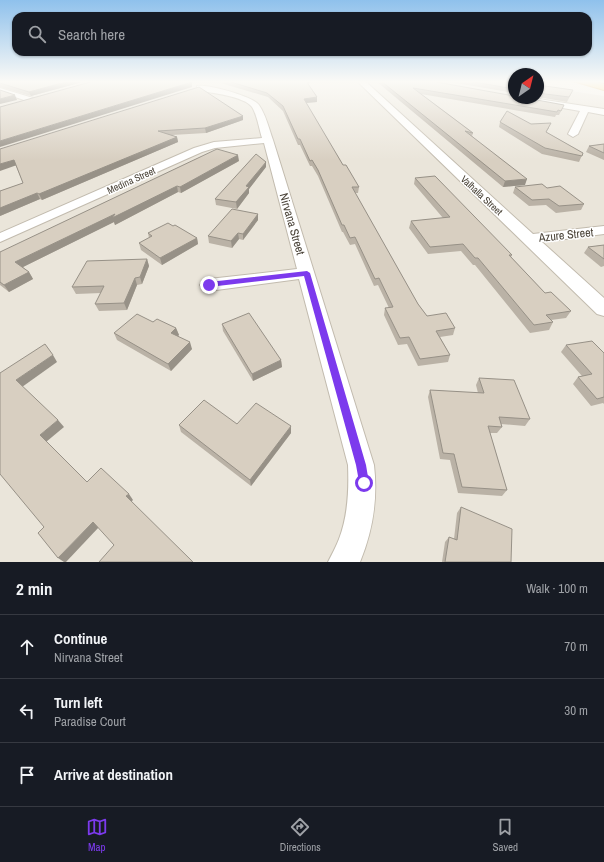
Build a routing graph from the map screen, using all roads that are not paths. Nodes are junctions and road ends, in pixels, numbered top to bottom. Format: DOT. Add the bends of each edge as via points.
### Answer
graph roads {
  1 [pos="256,107"];
  2 [pos="387,107"];
  3 [pos="574,107"];
  4 [pos="585,109"];
  5 [pos="604,112"];
  6 [pos="573,134"];
  7 [pos="268,140"];
  8 [pos="604,230"];
  9 [pos="0,238"];
  10 [pos="528,239"];
  11 [pos="307,273"];
  12 [pos="209,285"];
  13 [pos="604,309"];
  14 [pos="344,562"];
  1 -- 7 [label="street, Nirvana Street"];
  2 -- 10 [label="street, Valhalla Street"];
  3 -- 4 [label="street"];
  4 -- 5 [label="street"];
  4 -- 6 [label="street"];
  7 -- 9 [label="street, Medina Street" via="214,145 198,150"];
  7 -- 11 [label="street, Nirvana Street"];
  8 -- 10 [label="street, Azure Street"];
  10 -- 13 [label="street, Valhalla Street"];
  11 -- 12 [label="street"];
  11 -- 14 [label="street, Nirvana Street" via="364,483 355,537"];
}
